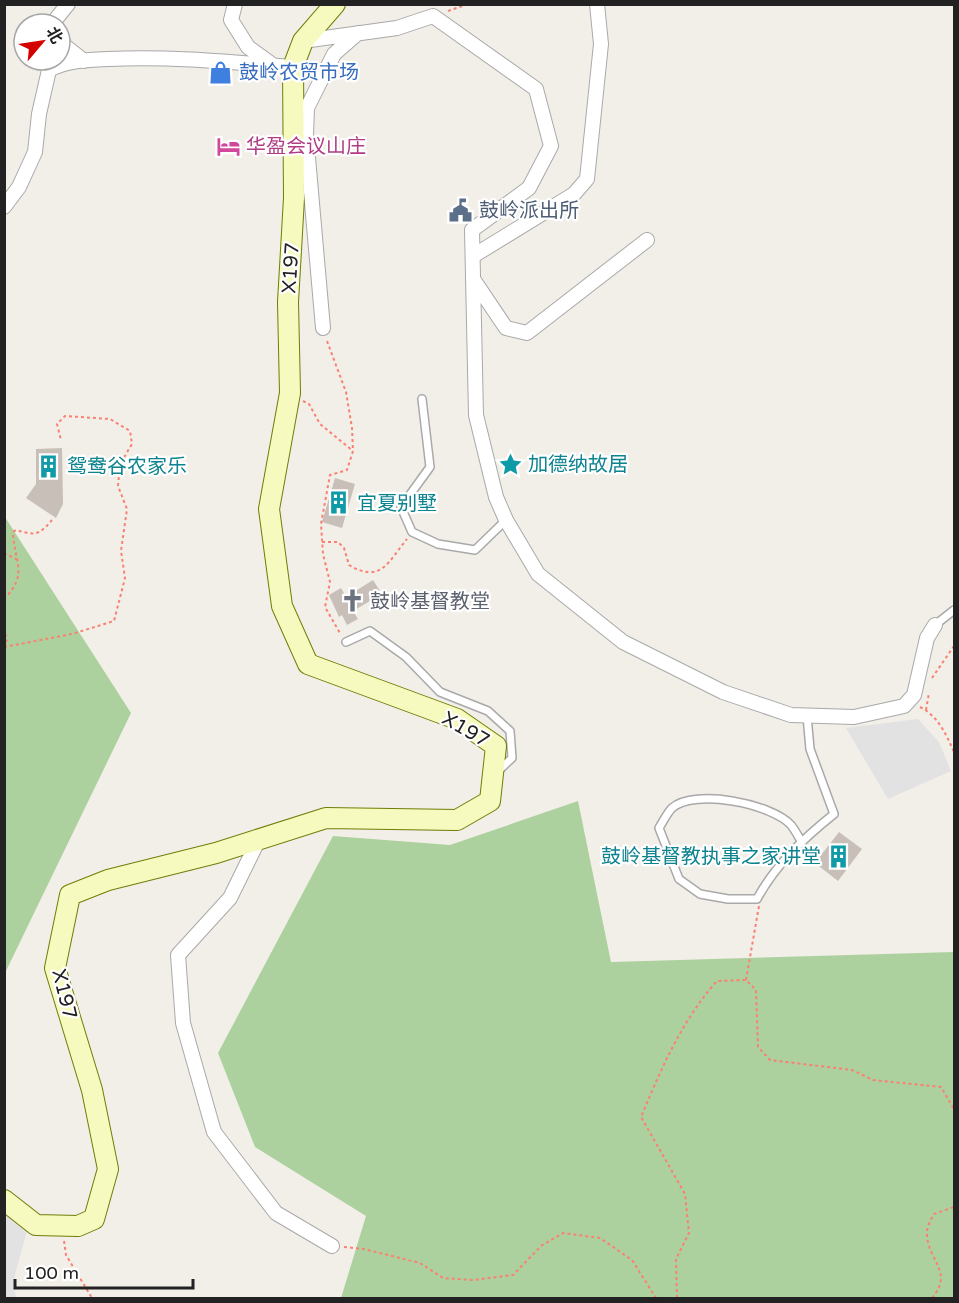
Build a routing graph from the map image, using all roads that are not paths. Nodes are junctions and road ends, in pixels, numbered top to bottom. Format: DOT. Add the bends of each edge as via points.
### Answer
graph roads {
  1 [pos="235,4"];
  2 [pos="335,4"];
  3 [pos="597,4"];
  4 [pos="358,33"];
  5 [pos="303,41"];
  6 [pos="72,52"];
  7 [pos="84,61"];
  8 [pos="283,67"];
  9 [pos="293,104"];
  10 [pos="306,135"];
  11 [pos="4,207"];
  12 [pos="647,240"];
  13 [pos="472,256"];
  14 [pos="473,279"];
  15 [pos="323,328"];
  16 [pos="422,399"];
  17 [pos="506,520"];
  18 [pos="954,610"];
  19 [pos="935,625"];
  20 [pos="346,642"];
  21 [pos="807,716"];
  22 [pos="493,776"];
  23 [pos="259,839"];
  24 [pos="801,841"];
  25 [pos="4,1200"];
  26 [pos="332,1246"];
  1 -- 8 [label="street" via="231,20 248,47"];
  2 -- 5 [label="street, X197 / X197"];
  3 -- 13 [label="street" via="602,44 586,179 574,194"];
  4 -- 5 [label="street"];
  4 -- 10 [label="street" via="334,54 307,108"];
  4 -- 13 [label="street" via="397,28 433,16 536,90 551,146 530,188 472,230"];
  5 -- 8 [label="street, X197 / X197"];
  6 -- 7 [label="street"];
  7 -- 8 [label="street" via="189,58"];
  7 -- 11 [label="street" via="59,64 50,70 35,152 19,187"];
  8 -- 9 [label="street, X197 / X197"];
  9 -- 10 [label="street"];
  9 -- 22 [label="street, X197 / X197" via="290,393 269,509 282,606 308,664 457,719 496,746"];
  10 -- 15 [label="street"];
  12 -- 14 [label="street" via="527,333 506,328"];
  13 -- 14 [label="street"];
  14 -- 17 [label="street" via="476,415 496,497"];
  16 -- 17 [label="lane" via="430,467 401,507 412,532 438,544 475,550"];
  17 -- 21 [label="street" via="538,573 623,642 723,692 791,715"];
  18 -- 19 [label="lane"];
  19 -- 21 [label="street" via="927,638 914,695 904,706 854,717"];
  20 -- 22 [label="lane" via="370,631 406,657 440,692 488,711 510,731 512,758"];
  21 -- 24 [label="lane" via="810,749 834,814"];
  22 -- 23 [label="street, X197 / X197" via="490,801 457,820 326,818"];
  23 -- 25 [label="street, X197 / X197" via="108,880 70,895 55,968 92,1090 108,1169 94,1219 78,1226 36,1225"];
  23 -- 26 [label="street" via="230,898 178,955 183,1023 214,1132 276,1213"];
  24 -- 24 [label="lane" via="757,899 728,899 700,894 679,879 659,828 672,808 717,798 745,802 790,824"];
}
